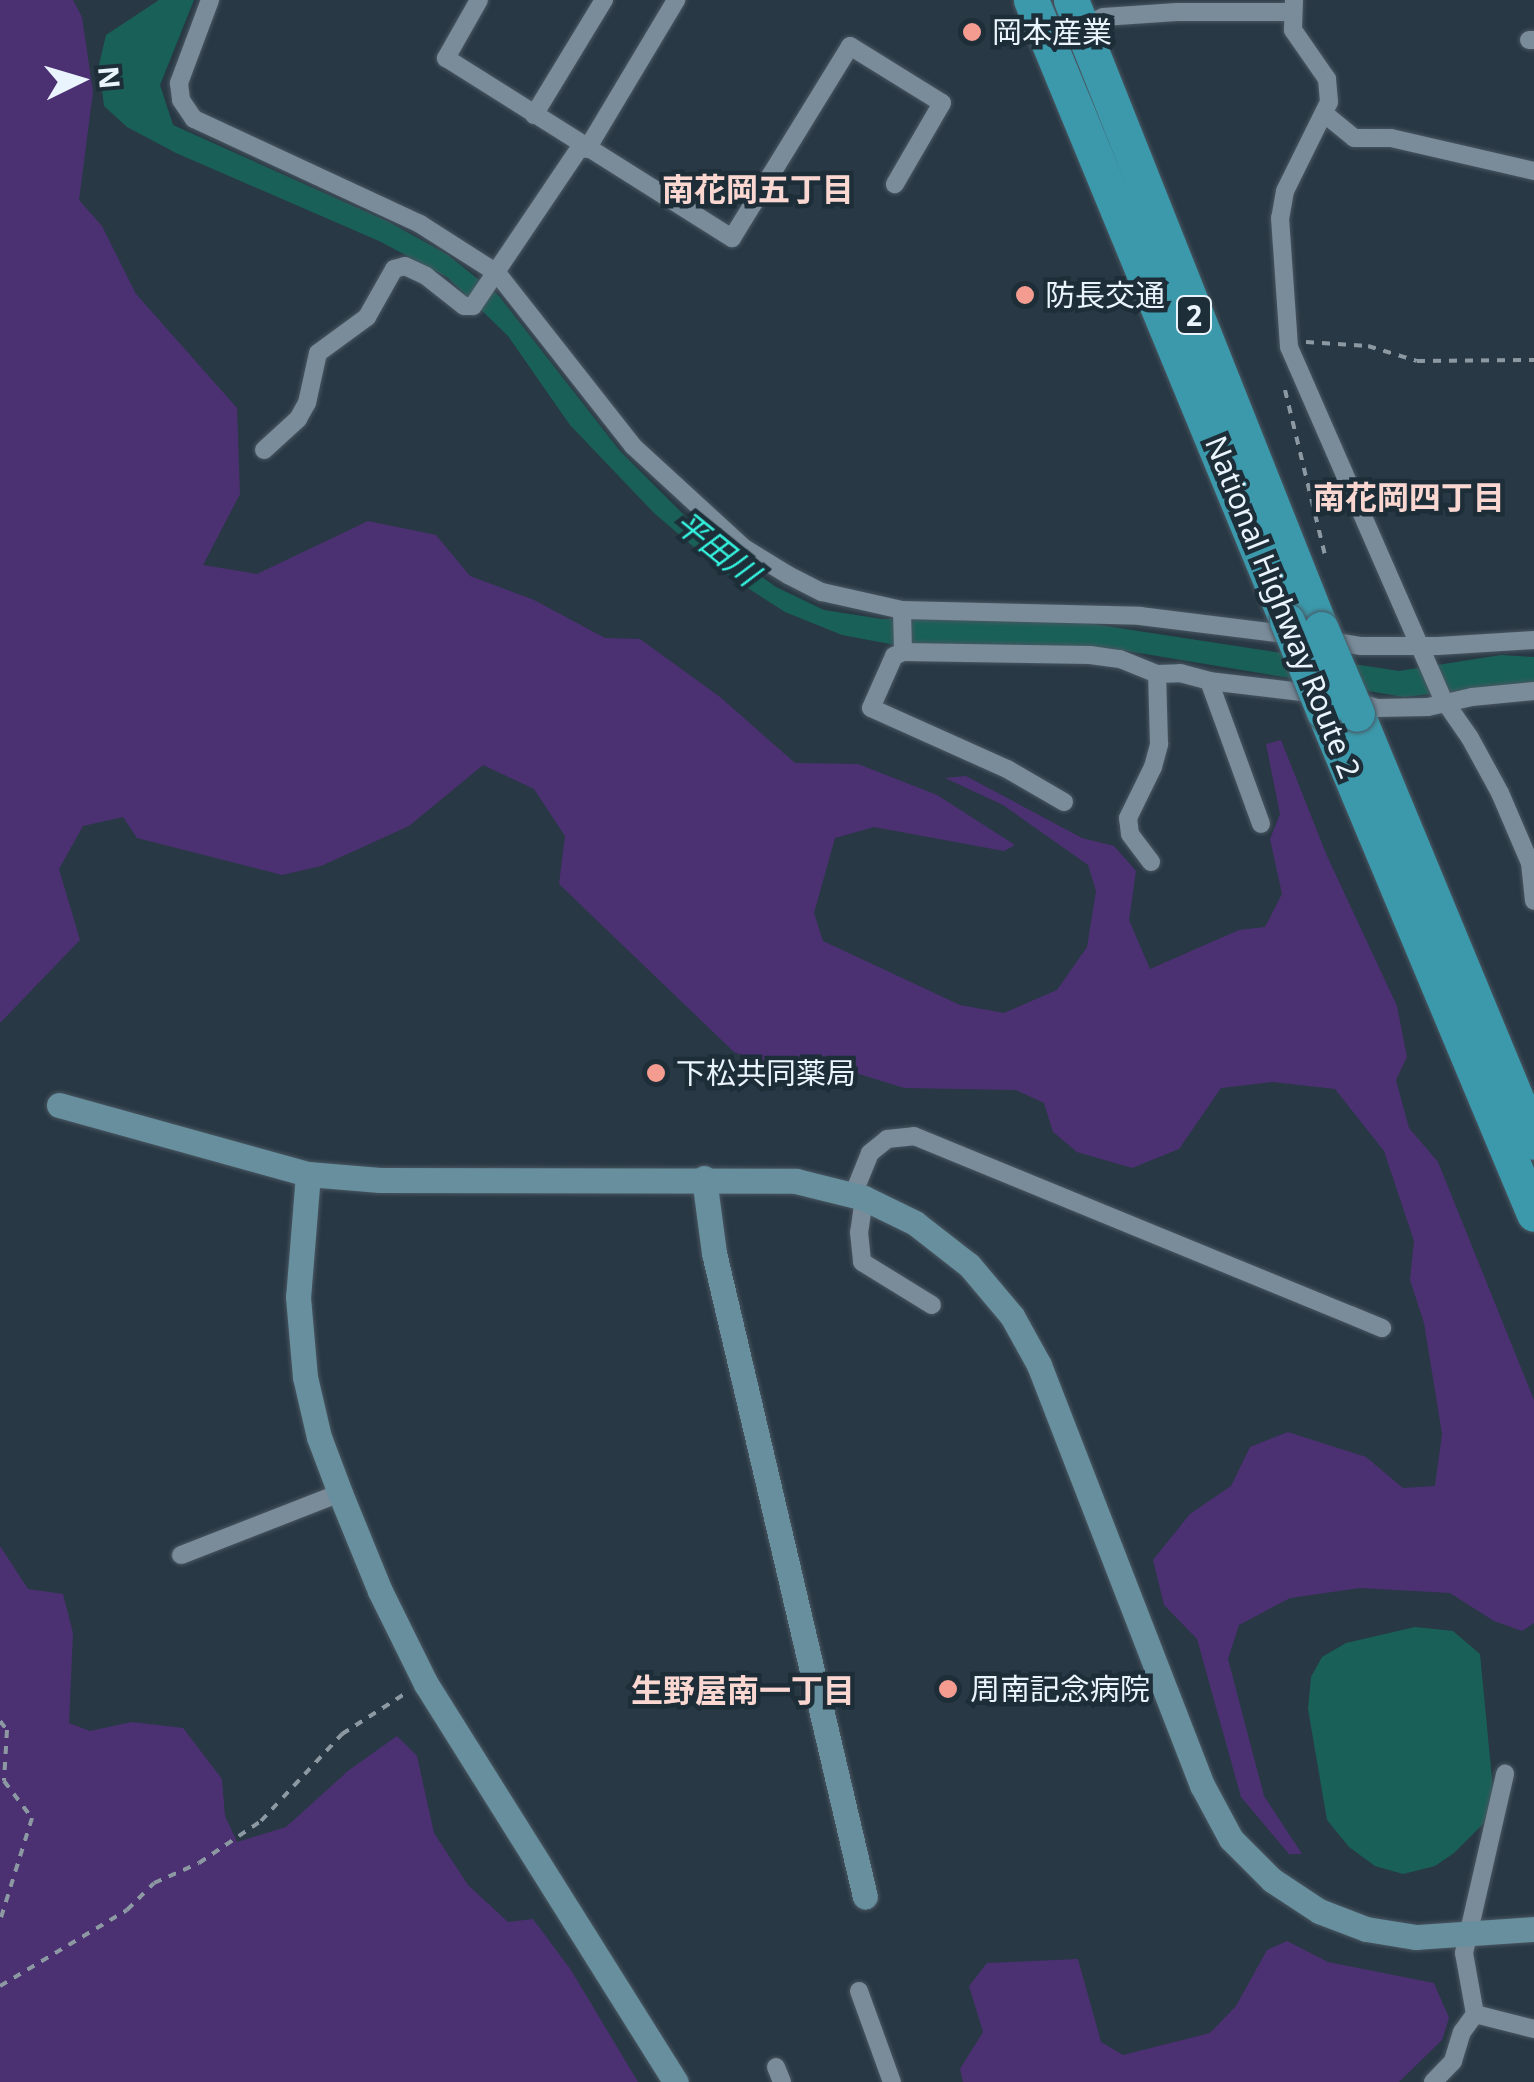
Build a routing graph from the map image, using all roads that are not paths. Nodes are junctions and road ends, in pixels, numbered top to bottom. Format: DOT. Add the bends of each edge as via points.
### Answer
graph roads {
  1 [pos="210,0"];
  2 [pos="479,0"];
  3 [pos="604,0"];
  4 [pos="676,0"];
  5 [pos="1032,0"];
  6 [pos="1293,6"];
  7 [pos="1076,13"];
  8 [pos="534,115"];
  9 [pos="1326,115"];
  10 [pos="584,148"];
  11 [pos="1534,171"];
  12 [pos="894,184"];
  13 [pos="494,278"];
  14 [pos="264,450"];
  15 [pos="902,612"];
  16 [pos="1304,625"];
  17 [pos="1534,640"];
  18 [pos="904,649"];
  19 [pos="1420,651"];
  20 [pos="1157,674"];
  21 [pos="1210,681"];
  22 [pos="1534,691"];
  23 [pos="1444,702"];
  24 [pos="1340,713"];
  25 [pos="1064,802"];
  26 [pos="1261,824"];
  27 [pos="1151,862"];
  28 [pos="1534,901"];
  29 [pos="59,1106"];
  30 [pos="1534,1142"];
  31 [pos="308,1174"];
  32 [pos="704,1178"];
  33 [pos="858,1197"];
  34 [pos="1534,1214"];
  35 [pos="932,1305"];
  36 [pos="1382,1328"];
  37 [pos="340,1492"];
  38 [pos="181,1555"];
  39 [pos="1505,1774"];
  40 [pos="864,1897"];
  41 [pos="1534,1929"];
  42 [pos="1468,1934"];
  43 [pos="858,1991"];
  44 [pos="1475,2014"];
  45 [pos="1534,2029"];
  46 [pos="676,2082"];
  47 [pos="892,2082"];
  48 [pos="1433,2082"];
  1 -- 13 [label="street" via="179,82 194,119 420,224"];
  2 -- 8 [label="street" via="446,58"];
  3 -- 8 [label="street"];
  4 -- 10 [label="street"];
  5 -- 16 [label="highway, National Highway Route 2 / 2"];
  6 -- 7 [label="street"];
  6 -- 9 [label="street" via="1298,42 1327,79"];
  7 -- 16 [label="highway, National Highway Route 2 / 2" via="1303,584"];
  8 -- 10 [label="street"];
  9 -- 11 [label="street" via="1354,138 1391,138"];
  9 -- 19 [label="street" via="1285,191 1280,218 1291,352"];
  10 -- 12 [label="street" via="732,238 850,46 942,103"];
  10 -- 13 [label="street"];
  13 -- 14 [label="street" via="473,306 464,306 426,276 404,266 394,269 367,317 318,353 307,403"];
  13 -- 15 [label="street" via="633,446 744,548 822,592"];
  15 -- 18 [label="street"];
  15 -- 19 [label="street" via="1140,616"];
  16 -- 24 [label="highway, National Highway Route 2 / 2, bridge"];
  17 -- 19 [label="street"];
  18 -- 20 [label="street" via="1090,655"];
  18 -- 25 [label="street" via="894,656 871,708"];
  19 -- 23 [label="street"];
  20 -- 21 [label="street"];
  20 -- 27 [label="street" via="1158,744 1128,818 1130,834"];
  21 -- 23 [label="street" via="1262,684 1377,708"];
  21 -- 26 [label="street"];
  22 -- 23 [label="street"];
  23 -- 28 [label="street" via="1500,793 1530,863"];
  24 -- 30 [label="highway, National Highway Route 2 / 2"];
  24 -- 34 [label="highway, National Highway Route 2 / 2"];
  29 -- 31 [label="street"];
  31 -- 32 [label="street" via="380,1180"];
  31 -- 37 [label="street" via="298,1298 305,1376"];
  32 -- 33 [label="street" via="796,1181"];
  32 -- 40 [label="street" via="714,1253"];
  33 -- 35 [label="street" via="862,1262"];
  33 -- 36 [label="street" via="870,1153 887,1139 914,1136"];
  33 -- 42 [label="street" via="915,1223 969,1265 1012,1316 1039,1364 1202,1785 1231,1839 1272,1880 1320,1911 1416,1938"];
  37 -- 38 [label="street"];
  37 -- 46 [label="street" via="426,1684"];
  39 -- 42 [label="street"];
  41 -- 42 [label="street"];
  42 -- 44 [label="street" via="1464,1954"];
  43 -- 47 [label="street"];
  44 -- 45 [label="street"];
  44 -- 48 [label="street" via="1453,2061"];
}
